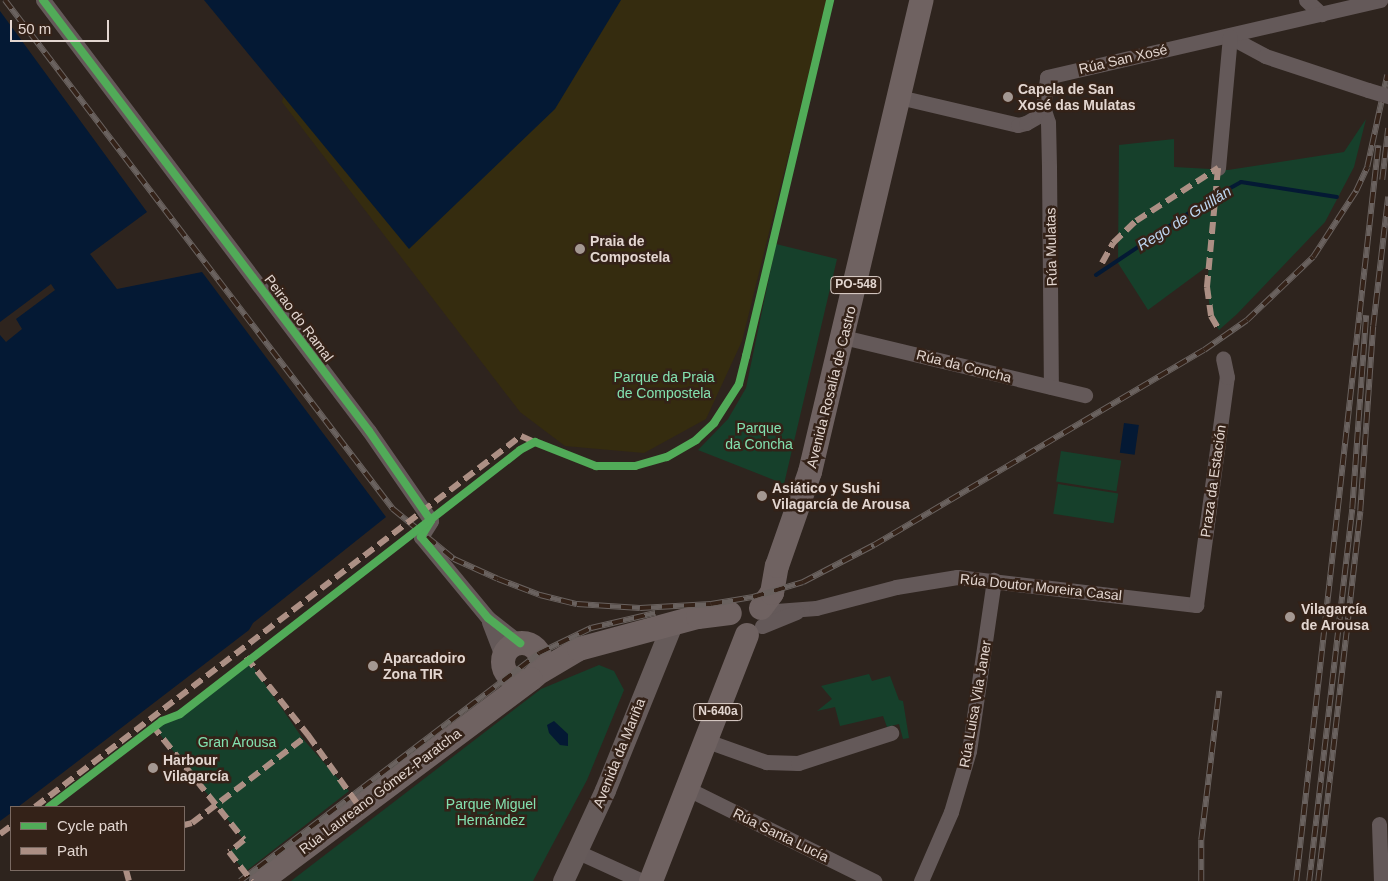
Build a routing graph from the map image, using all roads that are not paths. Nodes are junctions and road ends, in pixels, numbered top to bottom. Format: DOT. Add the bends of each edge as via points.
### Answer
graph roads {
  1 [pos="43,0"];
  2 [pos="922,0"];
  3 [pos="1306,0"];
  4 [pos="1380,0"];
  5 [pos="1321,14"];
  6 [pos="1230,37"];
  7 [pos="1388,96"];
  8 [pos="899,97"];
  9 [pos="1043,107"];
  10 [pos="1218,168"];
  11 [pos="843,337"];
  12 [pos="1223,358"];
  13 [pos="1051,387"];
  14 [pos="1085,395"];
  15 [pos="994,580"];
  16 [pos="1196,604"];
  17 [pos="488,618"];
  18 [pos="750,618"];
  19 [pos="672,624"];
  20 [pos="579,649"];
  21 [pos="515,654"];
  22 [pos="533,677"];
  23 [pos="500,701"];
  24 [pos="891,733"];
  25 [pos="707,741"];
  26 [pos="688,789"];
  27 [pos="1380,824"];
  28 [pos="578,852"];
  29 [pos="261,881"];
  30 [pos="563,881"];
  31 [pos="642,881"];
  32 [pos="651,881"];
  33 [pos="874,881"];
  34 [pos="921,881"];
  35 [pos="1381,881"];
  1 -- 17 [label="street, Peirao do Ramal" via="369,431 431,521 421,537"];
  2 -- 8 [label="main road, Avenida Rosalía de Castro / PO-548"];
  3 -- 5 [label="street"];
  4 -- 5 [label="street, Rúa San Xosé"];
  5 -- 6 [label="street, Rúa San Xosé"];
  6 -- 7 [label="street, bridge" via="1265,56"];
  6 -- 9 [label="street, Rúa San Xosé" via="1047,77"];
  6 -- 10 [label="street"];
  8 -- 9 [label="street" via="1018,125 1033,120"];
  8 -- 11 [label="main road, Avenida Rosalía de Castro / PO-548"];
  9 -- 13 [label="street, Rúa Mulatas" via="1048,122"];
  11 -- 13 [label="street, Rúa da Concha"];
  11 -- 18 [label="main road, Avenida Rosalía de Castro / PO-548" via="806,486 777,566 772,593"];
  12 -- 16 [label="street, Praza da Estación" via="1227,376"];
  13 -- 14 [label="street, Rúa da Concha"];
  15 -- 16 [label="street, Rúa Doutor Moreira Casal"];
  15 -- 18 [label="street, Rúa Doutor Moreira Casal" via="957,577 928,580 800,611"];
  15 -- 34 [label="street, Rúa Luisa Vila Janer" via="969,751 951,812"];
  17 -- 21 [label="street, Peirao do Ramal"];
  17 -- 21 [label="street, Peirao do Ramal"];
  18 -- 19 [label="main road"];
  18 -- 25 [label="main road, N-640a"];
  19 -- 20 [label="main road"];
  19 -- 28 [label="street, Avenida da Mariña"];
  20 -- 21 [label="main road"];
  20 -- 22 [label="main road, Rúa Laureano Gómez-Paratcha"];
  21 -- 22 [label="main road" via="517,680"];
  21 -- 22 [label="main road" via="541,659"];
  21 -- 23 [label="main road"];
  22 -- 23 [label="main road, Rúa Laureano Gómez-Paratcha"];
  23 -- 29 [label="main road, Rúa Laureano Gómez-Paratcha"];
  24 -- 25 [label="street" via="798,763 766,762"];
  25 -- 26 [label="main road, N-640a"];
  26 -- 32 [label="main road, N-640a"];
  26 -- 33 [label="street, Rúa Santa Lucía"];
  27 -- 35 [label="street"];
  28 -- 30 [label="street, Avenida da Mariña"];
  28 -- 31 [label="street"];
}
